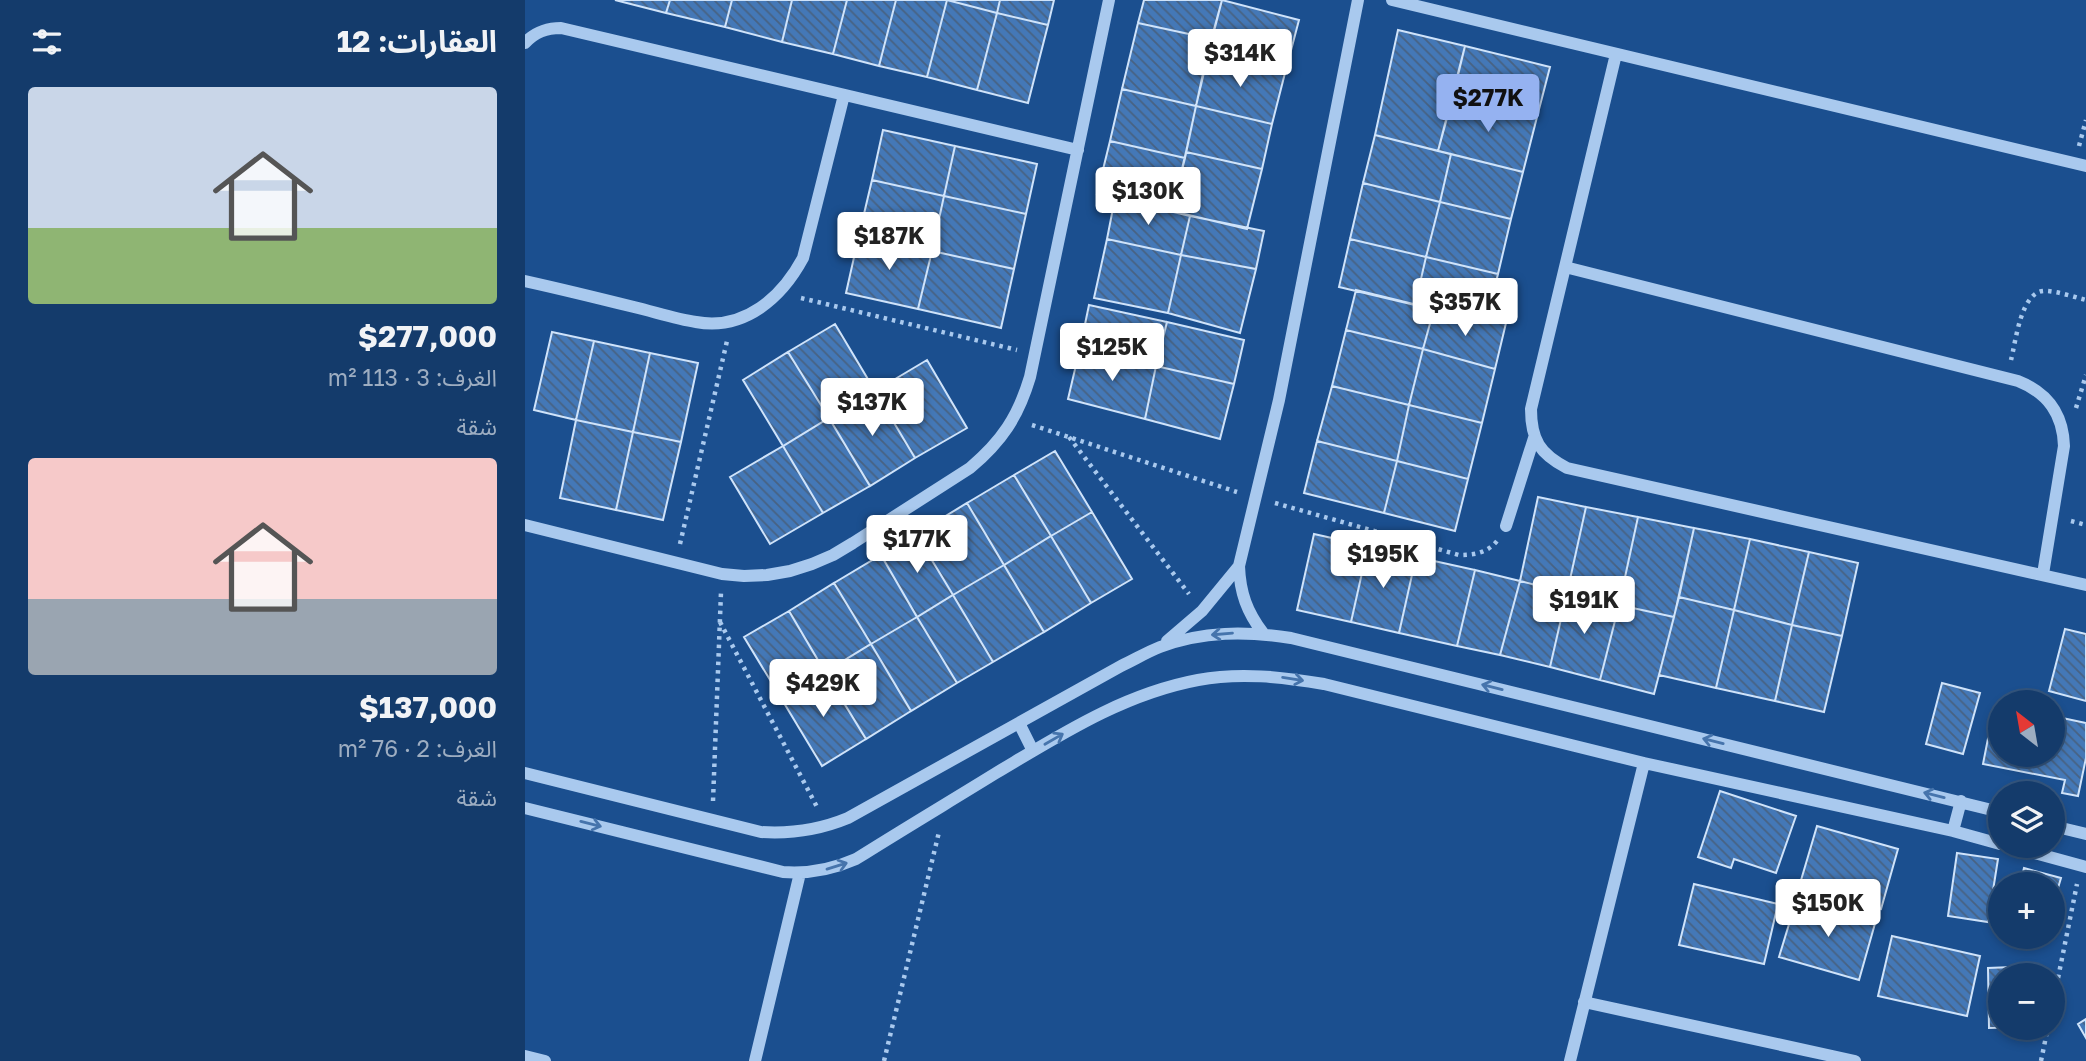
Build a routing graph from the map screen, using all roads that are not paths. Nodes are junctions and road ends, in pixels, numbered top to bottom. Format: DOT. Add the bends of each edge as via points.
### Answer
graph roads {
  1 [pos="1109,0"];
  2 [pos="1358,0"];
  3 [pos="1392,0"];
  4 [pos="525,26"];
  5 [pos="541,30"];
  6 [pos="525,43"];
  7 [pos="1616,54"];
  8 [pos="844,95"];
  9 [pos="1078,150"];
  10 [pos="2086,166"];
  11 [pos="1565,267"];
  12 [pos="525,281"];
  13 [pos="1534,438"];
  14 [pos="525,525"];
  15 [pos="1506,526"];
  16 [pos="1239,566"];
  17 [pos="2043,574"];
  18 [pos="2086,585"];
  19 [pos="1263,634"];
  20 [pos="1159,648"];
  21 [pos="1019,723"];
  22 [pos="1033,751"];
  23 [pos="1644,762"];
  24 [pos="525,773"];
  25 [pos="1961,801"];
  26 [pos="525,808"];
  27 [pos="1988,808"];
  28 [pos="2065,828"];
  29 [pos="1953,831"];
  30 [pos="2086,834"];
  31 [pos="1988,841"];
  32 [pos="2052,858"];
  33 [pos="2084,867"];
  34 [pos="800,873"];
  35 [pos="1584,1002"];
  36 [pos="525,1056"];
  37 [pos="545,1061"];
  38 [pos="755,1061"];
  39 [pos="1570,1061"];
  40 [pos="1855,1061"];
  1 -- 9 [label="street"];
  2 -- 16 [label="street" via="1299,302"];
  3 -- 7 [label="street"];
  4 -- 5 [label="street"];
  5 -- 6 [label="street"];
  5 -- 8 [label="street" via="561,28"];
  7 -- 10 [label="street"];
  7 -- 11 [label="street"];
  8 -- 9 [label="street"];
  8 -- 12 [label="street" via="803,258 779,293 757,310 732,320 699,323"];
  9 -- 14 [label="street" via="1024,399 1002,437 970,468 833,555 790,571 722,574"];
  11 -- 13 [label="street" via="1531,410"];
  11 -- 17 [label="street" via="2031,386 2053,405 2064,432"];
  13 -- 15 [label="street"];
  13 -- 17 [label="street" via="1553,461 1567,468"];
  16 -- 19 [label="street" via="1245,602"];
  16 -- 20 [label="street" via="1202,611"];
  17 -- 18 [label="street"];
  19 -- 20 [label="street, one-way" via="1210,635"];
  25 -- 19 [label="street, one-way"];
  20 -- 21 [label="street"];
  21 -- 22 [label="street"];
  21 -- 24 [label="street" via="848,818 827,827 783,834"];
  22 -- 23 [label="street, one-way" via="1119,704 1159,689 1241,676 1324,684"];
  34 -- 22 [label="street, one-way" via="856,859"];
  23 -- 29 [label="street"];
  23 -- 35 [label="street"];
  25 -- 27 [label="street"];
  25 -- 29 [label="street"];
  26 -- 34 [label="street, one-way"];
  28 -- 30 [label="street"];
  29 -- 31 [label="street"];
  32 -- 33 [label="street"];
  34 -- 38 [label="street"];
  35 -- 39 [label="street"];
  35 -- 40 [label="street"];
  36 -- 37 [label="street"];
}
